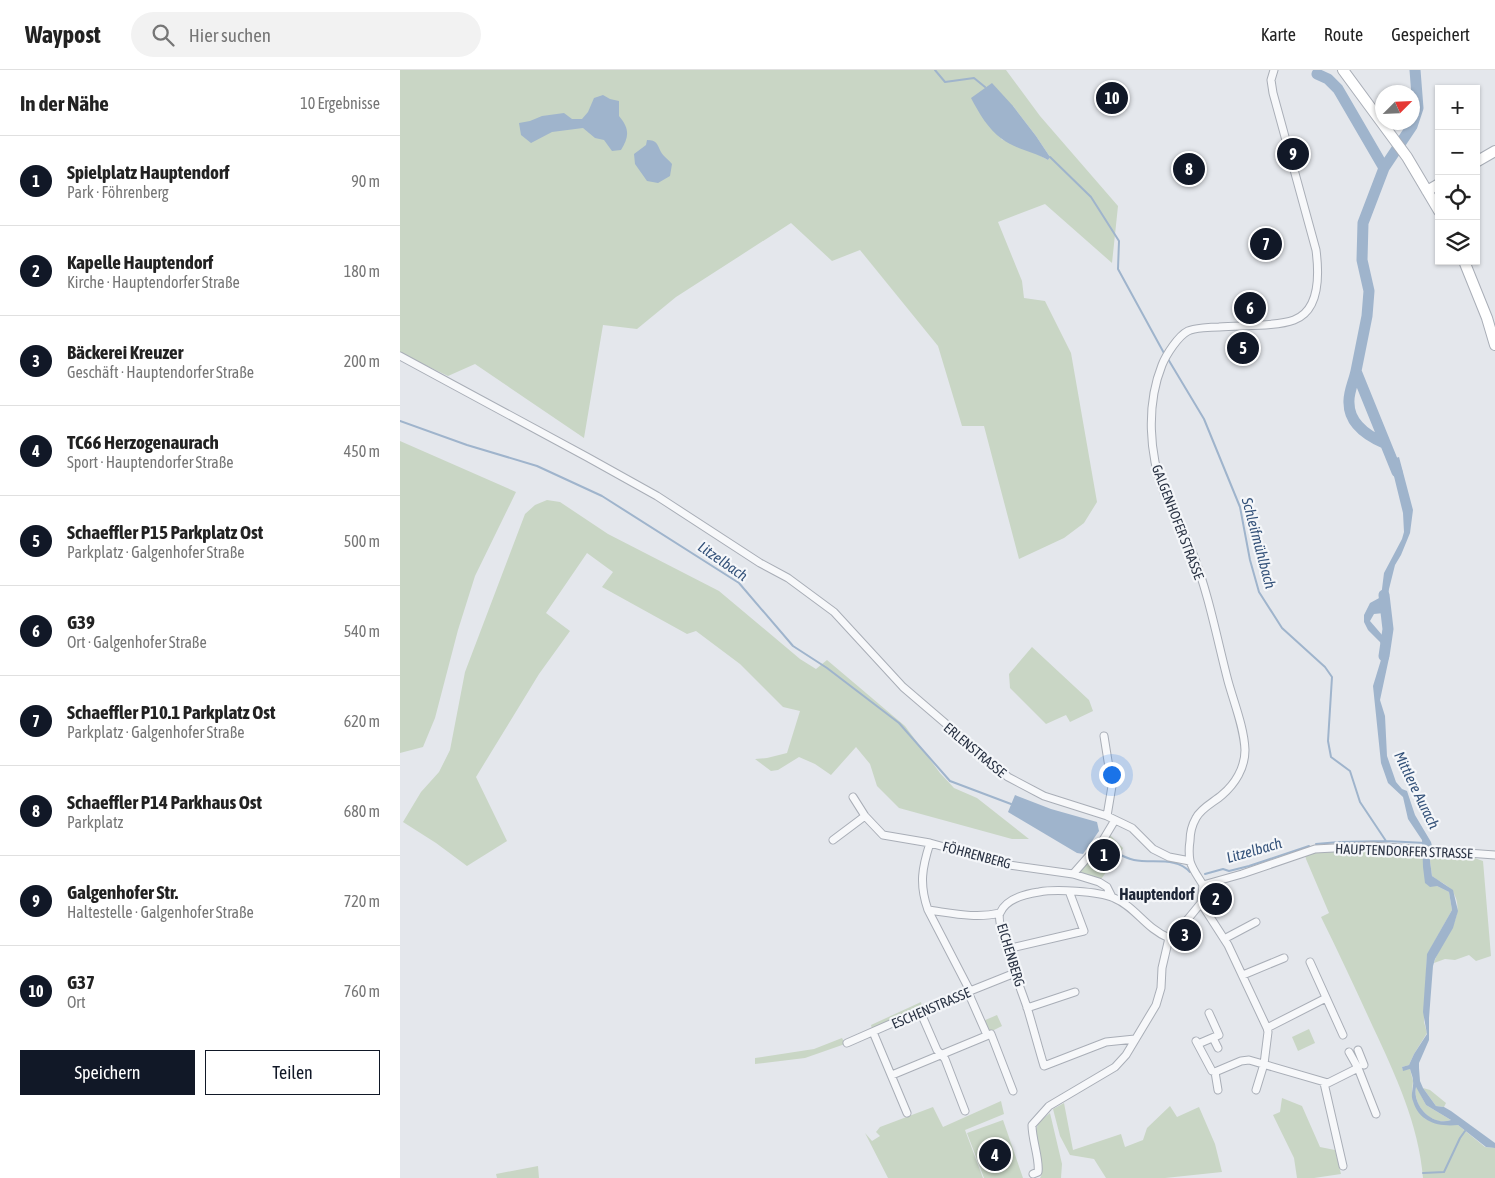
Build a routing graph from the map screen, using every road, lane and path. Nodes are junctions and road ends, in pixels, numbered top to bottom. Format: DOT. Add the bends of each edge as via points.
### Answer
graph roads {
  1 [pos="1274,70"];
  2 [pos="1343,70"];
  3 [pos="1495,151"];
  4 [pos="1480,160"];
  5 [pos="1435,187"];
  6 [pos="1428,191"];
  7 [pos="1435,204"];
  8 [pos="1466,265"];
  9 [pos="1495,345"];
  10 [pos="400,356"];
  11 [pos="1104,736"];
  12 [pos="853,797"];
  13 [pos="865,816"];
  14 [pos="1107,816"];
  15 [pos="1115,820"];
  16 [pos="833,840"];
  17 [pos="930,842"];
  18 [pos="1495,855"];
  19 [pos="1190,862"];
  20 [pos="1073,874"];
  21 [pos="1203,885"];
  22 [pos="1069,891"];
  23 [pos="1112,897"];
  24 [pos="1201,903"];
  25 [pos="928,910"];
  26 [pos="1000,913"];
  27 [pos="1256,922"];
  28 [pos="1168,938"];
  29 [pos="1224,939"];
  30 [pos="1007,949"];
  31 [pos="1284,958"];
  32 [pos="1310,962"];
  33 [pos="1015,973"];
  34 [pos="1243,975"];
  35 [pos="969,991"];
  36 [pos="1075,992"];
  37 [pos="1326,998"];
  38 [pos="1027,1008"];
  39 [pos="920,1011"];
  40 [pos="1209,1013"];
  41 [pos="1267,1028"];
  42 [pos="873,1032"];
  43 [pos="987,1035"];
  44 [pos="1343,1035"];
  45 [pos="1213,1038"];
  46 [pos="1135,1039"];
  47 [pos="846,1043"];
  48 [pos="1218,1048"];
  49 [pos="1358,1050"];
  50 [pos="1349,1052"];
  51 [pos="941,1054"];
  52 [pos="1264,1064"];
  53 [pos="1361,1067"];
  54 [pos="1215,1072"];
  55 [pos="892,1075"];
  56 [pos="1324,1083"];
  57 [pos="1218,1090"];
  58 [pos="1256,1090"];
  59 [pos="1013,1091"];
  60 [pos="965,1111"];
  61 [pos="907,1112"];
  62 [pos="1376,1114"];
  63 [pos="1343,1166"];
  64 [pos="1033,1174"];
  1 -- 19 [label="street, GALGENHOFER STRASSE" via="1271,80 1273,93 1316,250 1315,296 1303,315 1295,320 1188,331 1172,346 1164,361 1151,420 1154,458 1165,495 1193,554 1216,629 1245,751 1237,778 1196,817 1191,830"];
  2 -- 6 [label="street"];
  3 -- 4 [label="street"];
  5 -- 6 [label="street"];
  6 -- 7 [label="street"];
  8 -- 9 [label="street"];
  10 -- 14 [label="street, ERLENSTRASSE" via="657,496 788,578 834,612 903,687 1008,777 1044,796"];
  11 -- 14 [label="street" via="1112,786"];
  12 -- 13 [label="street, FÖHRENBERG"];
  13 -- 16 [label="street"];
  13 -- 17 [label="street, FÖHRENBERG" via="883,836"];
  14 -- 15 [label="street, ERLENSTRASSE"];
  15 -- 19 [label="street, ERLENSTRASSE" via="1132,828 1153,848 1169,857"];
  15 -- 20 [label="street" via="1103,840"];
  17 -- 20 [label="street, FÖHRENBERG" via="1009,865"];
  17 -- 25 [label="street" via="923,865 922,893"];
  18 -- 21 [label="street, HAUPTENDORFER STRASSE" via="1360,846 1315,848"];
  19 -- 21 [label="street"];
  20 -- 23 [label="street, FÖHRENBERG" via="1099,882 1107,887"];
  21 -- 24 [label="street"];
  22 -- 23 [label="street, EICHENBERG"];
  22 -- 26 [label="street, EICHENBERG" via="1030,893 1012,900"];
  22 -- 30 [label="street" via="1084,930"];
  23 -- 28 [label="street, EICHENBERG" via="1129,905 1147,925"];
  24 -- 28 [label="street" via="1183,926"];
  24 -- 29 [label="street"];
  25 -- 26 [label="street" via="979,916"];
  25 -- 35 [label="street"];
  26 -- 30 [label="street, EICHENBERG"];
  27 -- 29 [label="street"];
  28 -- 46 [label="street" via="1156,1005"];
  29 -- 34 [label="street"];
  30 -- 33 [label="street, EICHENBERG"];
  31 -- 34 [label="street"];
  32 -- 37 [label="street"];
  33 -- 35 [label="street, ESCHENSTRASSE"];
  33 -- 38 [label="street, EICHENBERG"];
  34 -- 41 [label="street"];
  35 -- 39 [label="street, ESCHENSTRASSE"];
  35 -- 43 [label="street"];
  36 -- 38 [label="street"];
  37 -- 41 [label="street"];
  37 -- 44 [label="street"];
  38 -- 46 [label="street, EICHENBERG" via="1044,1066 1106,1042"];
  39 -- 42 [label="street, ESCHENSTRASSE"];
  39 -- 51 [label="street"];
  40 -- 45 [label="street" via="1219,1035"];
  41 -- 52 [label="street"];
  42 -- 47 [label="street, ESCHENSTRASSE"];
  42 -- 55 [label="street"];
  43 -- 51 [label="street"];
  43 -- 59 [label="street" via="991,1034"];
  45 -- 48 [label="street"];
  45 -- 54 [label="street" via="1197,1043"];
  46 -- 64 [label="street" via="1115,1068 1049,1106 1032,1125 1039,1166 1038,1172"];
  49 -- 53 [label="street"];
  50 -- 53 [label="street"];
  51 -- 55 [label="street"];
  51 -- 60 [label="street"];
  52 -- 54 [label="street" via="1241,1061"];
  52 -- 56 [label="street"];
  52 -- 58 [label="street"];
  53 -- 56 [label="street"];
  53 -- 62 [label="street"];
  54 -- 57 [label="street"];
  55 -- 61 [label="street"];
  56 -- 63 [label="street"];
}
